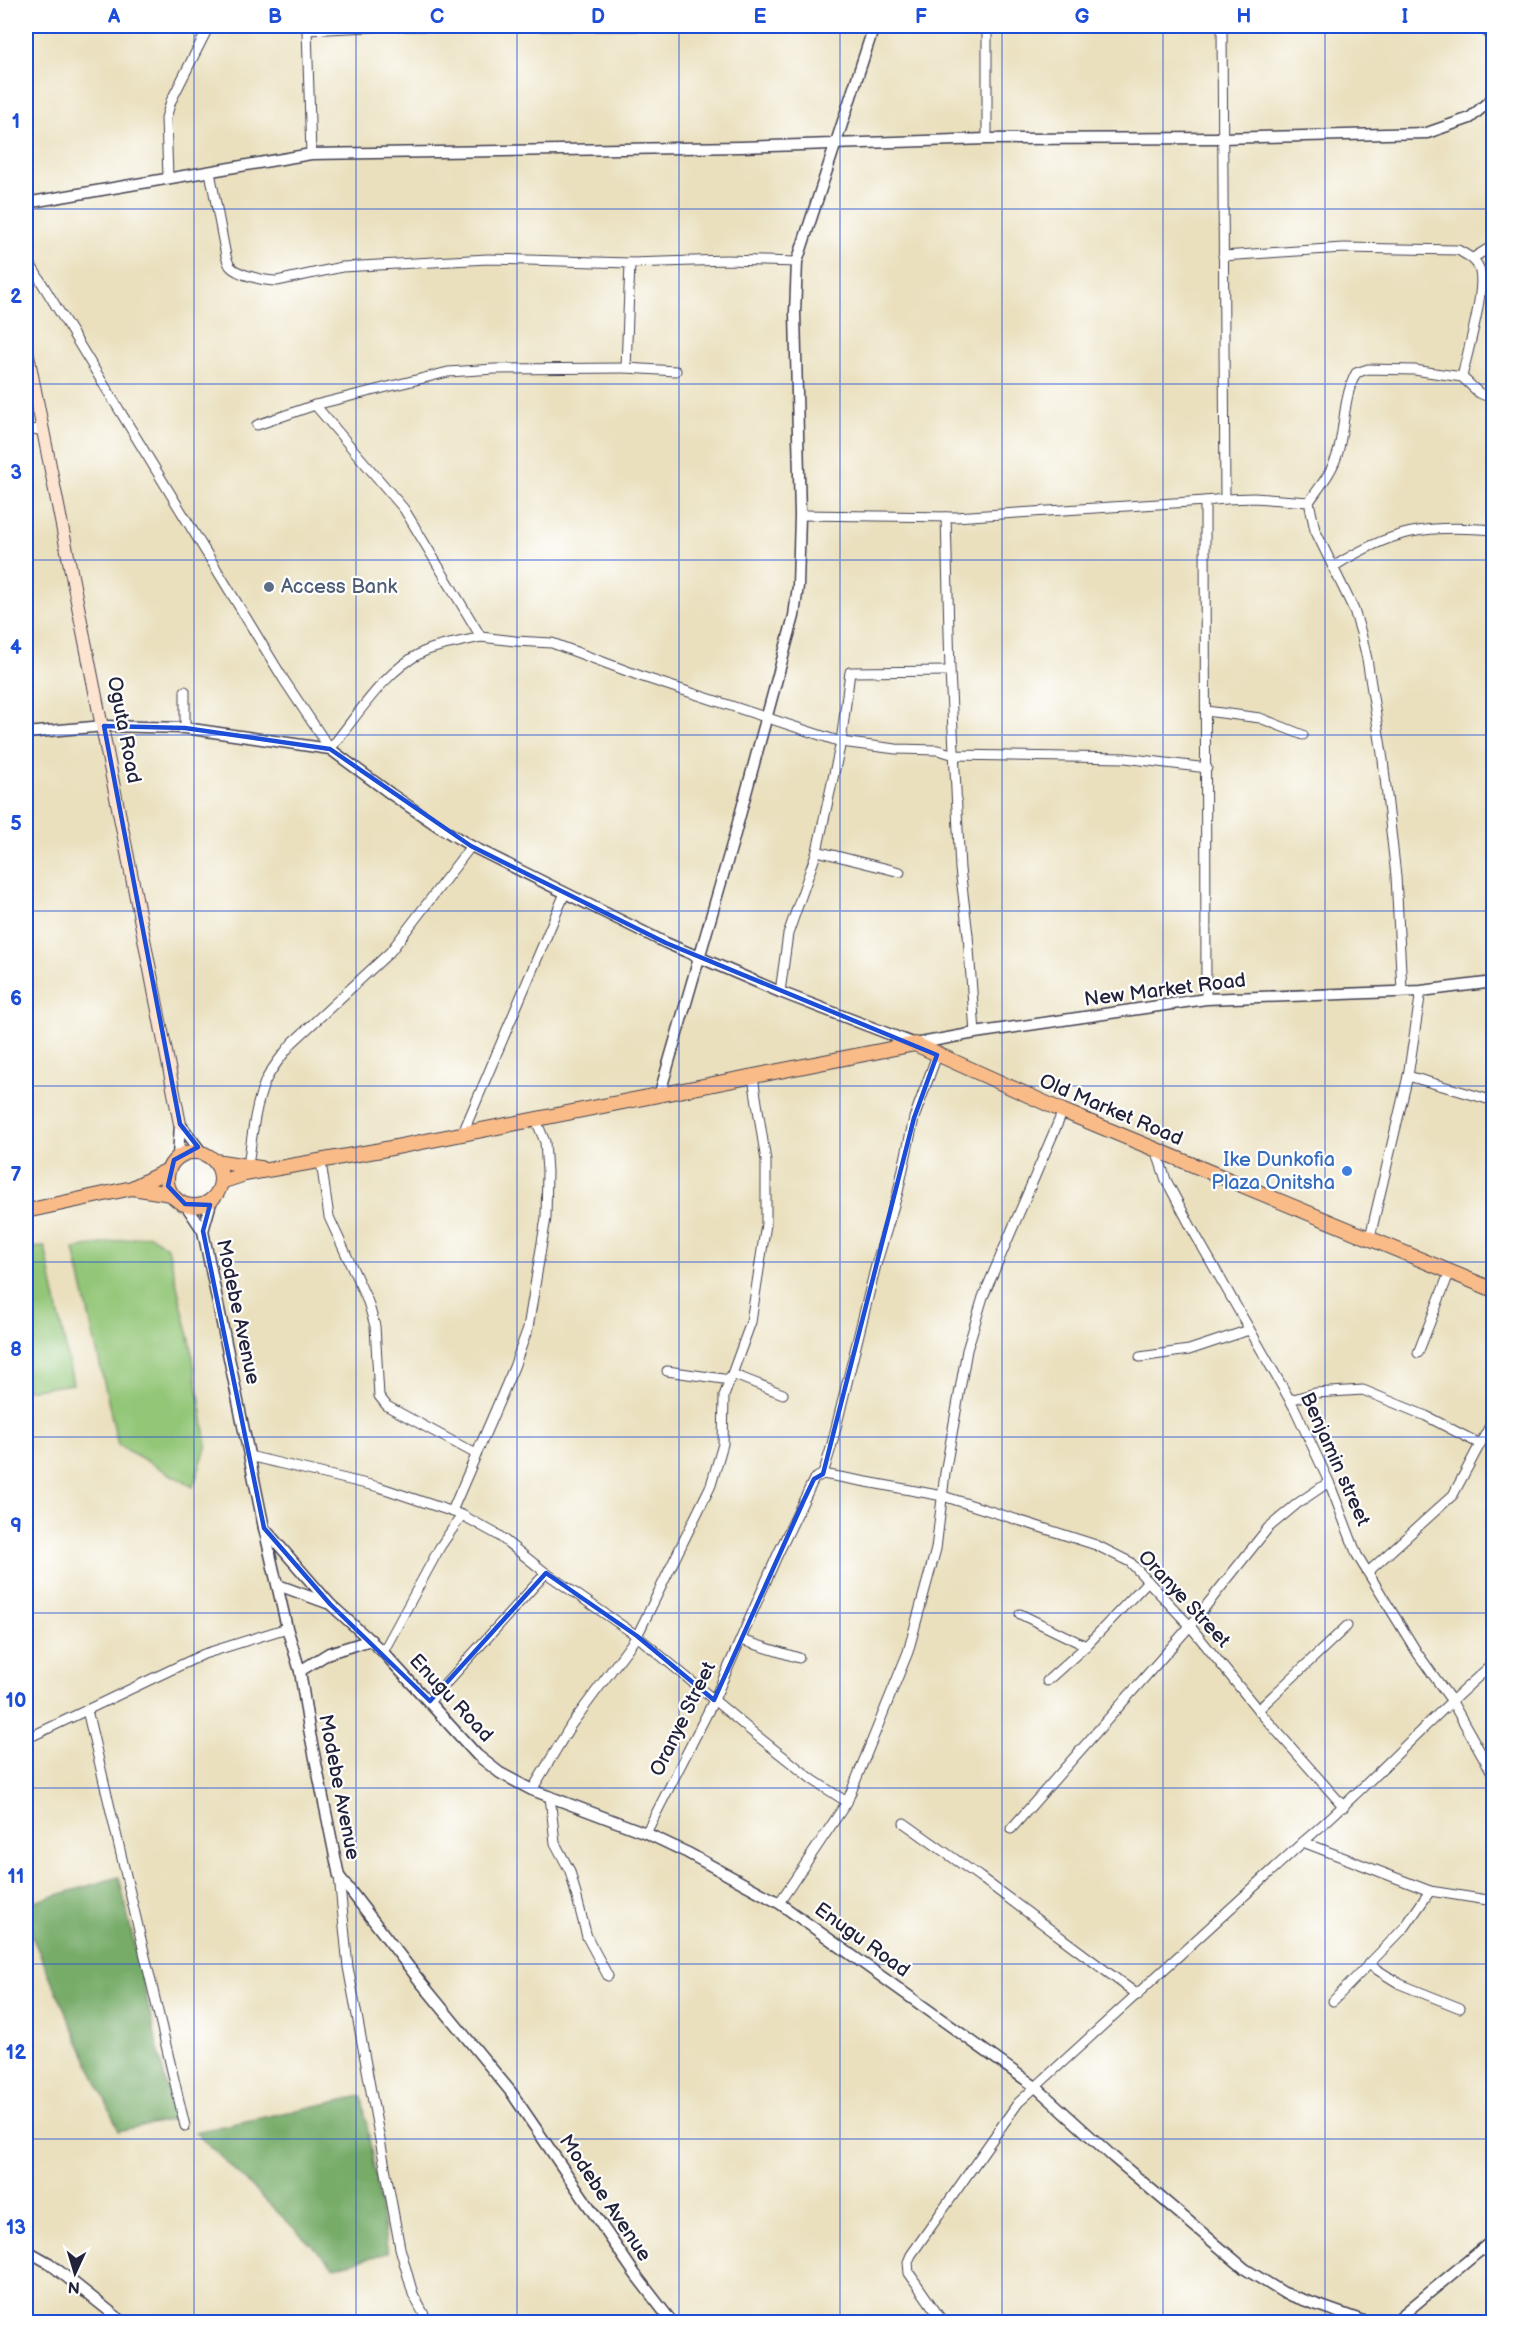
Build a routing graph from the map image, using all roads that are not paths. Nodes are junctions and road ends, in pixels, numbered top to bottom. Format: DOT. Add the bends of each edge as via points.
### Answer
graph roads {
  1 [pos="209,26"];
  2 [pos="684,26"];
  3 [pos="874,26"];
  4 [pos="987,26"];
  5 [pos="1222,26"];
  6 [pos="1481,26"];
  7 [pos="308,28"];
  8 [pos="1494,39"];
  9 [pos="1494,97"];
  10 [pos="1221,138"];
  11 [pos="987,139"];
  12 [pos="836,144"];
  13 [pos="311,154"];
  14 [pos="210,172"];
  15 [pos="168,178"];
  16 [pos="26,202"];
  17 [pos="1494,245"];
  18 [pos="1223,256"];
  19 [pos="26,257"];
  20 [pos="1473,258"];
  21 [pos="797,262"];
  22 [pos="630,263"];
  23 [pos="26,348"];
  24 [pos="626,368"];
  25 [pos="676,371"];
  26 [pos="1462,377"];
  27 [pos="1494,399"];
  28 [pos="315,405"];
  29 [pos="257,425"];
  30 [pos="26,429"];
  31 [pos="41,430"];
  32 [pos="1225,499"];
  33 [pos="1205,501"];
  34 [pos="1309,502"];
  35 [pos="800,515"];
  36 [pos="946,517"];
  37 [pos="1494,530"];
  38 [pos="1333,567"];
  39 [pos="481,637"];
  40 [pos="950,671"];
  41 [pos="185,691"];
  42 [pos="1206,711"];
  43 [pos="766,717"];
  44 [pos="104,726"];
  45 [pos="185,728"];
  46 [pos="26,733"];
  47 [pos="1303,735"];
  48 [pos="841,742"];
  49 [pos="330,748"];
  50 [pos="955,755"];
  51 [pos="1207,768"];
  52 [pos="471,846"];
  53 [pos="817,851"];
  54 [pos="900,872"];
  55 [pos="565,893"];
  56 [pos="700,957"];
  57 [pos="1494,982"];
  58 [pos="1402,991"];
  59 [pos="1421,991"];
  60 [pos="780,992"];
  61 [pos="1206,999"];
  62 [pos="975,1033"];
  63 [pos="915,1044"];
  64 [pos="937,1055"];
  65 [pos="1408,1076"];
  66 [pos="753,1077"];
  67 [pos="658,1096"];
  68 [pos="1494,1101"];
  69 [pos="1063,1111"];
  70 [pos="536,1120"];
  71 [pos="180,1124"];
  72 [pos="462,1135"];
  73 [pos="1156,1150"];
  74 [pos="202,1152"];
  75 [pos="178,1156"];
  76 [pos="215,1161"];
  77 [pos="321,1162"];
  78 [pos="248,1166"];
  79 [pos="168,1170"];
  80 [pos="271,1170"];
  81 [pos="221,1182"];
  82 [pos="132,1188"];
  83 [pos="171,1194"];
  84 [pos="212,1199"];
  85 [pos="184,1204"];
  86 [pos="26,1211"];
  87 [pos="202,1231"];
  88 [pos="1370,1237"];
  89 [pos="1450,1271"];
  90 [pos="1494,1290"];
  91 [pos="1249,1330"];
  92 [pos="1418,1353"];
  93 [pos="1140,1357"];
  94 [pos="667,1371"];
  95 [pos="731,1377"];
  96 [pos="783,1394"];
  97 [pos="1290,1400"];
  98 [pos="1494,1418"];
  99 [pos="1480,1444"];
  100 [pos="476,1454"];
  101 [pos="249,1456"];
  102 [pos="823,1474"];
  103 [pos="1329,1482"];
  104 [pos="943,1496"];
  105 [pos="452,1511"];
  106 [pos="462,1515"];
  107 [pos="264,1528"];
  108 [pos="546,1572"];
  109 [pos="1368,1572"];
  110 [pos="1148,1581"];
  111 [pos="278,1585"];
  112 [pos="330,1604"];
  113 [pos="1020,1614"];
  114 [pos="1190,1626"];
  115 [pos="1347,1626"];
  116 [pos="287,1628"];
  117 [pos="637,1636"];
  118 [pos="371,1640"];
  119 [pos="741,1640"];
  120 [pos="1086,1646"];
  121 [pos="383,1652"];
  122 [pos="800,1658"];
  123 [pos="1494,1663"];
  124 [pos="300,1671"];
  125 [pos="1047,1681"];
  126 [pos="714,1700"];
  127 [pos="1451,1700"];
  128 [pos="430,1701"];
  129 [pos="87,1710"];
  130 [pos="1258,1710"];
  131 [pos="26,1739"];
  132 [pos="1494,1776"];
  133 [pos="532,1790"];
  134 [pos="550,1796"];
  135 [pos="848,1802"];
  136 [pos="1344,1808"];
  137 [pos="904,1823"];
  138 [pos="1011,1828"];
  139 [pos="646,1833"];
  140 [pos="1303,1842"];
  141 [pos="339,1876"];
  142 [pos="1430,1891"];
  143 [pos="1494,1901"];
  144 [pos="779,1903"];
  145 [pos="1368,1964"];
  146 [pos="608,1976"];
  147 [pos="1138,1995"];
  148 [pos="1333,2001"];
  149 [pos="1460,2008"];
  150 [pos="1037,2088"];
  151 [pos="185,2126"];
  152 [pos="1494,2239"];
  153 [pos="26,2250"];
  154 [pos="1480,2250"];
  155 [pos="1494,2254"];
  156 [pos="123,2322"];
  157 [pos="428,2322"];
  158 [pos="672,2322"];
  159 [pos="943,2322"];
  160 [pos="1366,2322"];
  161 [pos="1394,2322"];
  1 -- 15 [label="street" via="166,118"];
  2 -- 7 [label="street"];
  3 -- 12 [label="street"];
  4 -- 11 [label="street"];
  5 -- 10 [label="street"];
  6 -- 8 [label="street"];
  7 -- 13 [label="street"];
  9 -- 10 [label="street" via="1470,118 1427,133"];
  10 -- 11 [label="street"];
  10 -- 18 [label="street"];
  11 -- 12 [label="street"];
  12 -- 13 [label="street"];
  12 -- 21 [label="street"];
  13 -- 14 [label="street"];
  14 -- 15 [label="street"];
  14 -- 22 [label="street" via="230,266 266,281 342,267 488,259"];
  15 -- 16 [label="street"];
  17 -- 20 [label="street"];
  18 -- 20 [label="street" via="1343,248 1458,250"];
  18 -- 32 [label="street"];
  19 -- 49 [label="street" via="284,680"];
  20 -- 26 [label="street" via="1480,271 1481,287"];
  21 -- 22 [label="street"];
  21 -- 35 [label="street"];
  22 -- 24 [label="street"];
  23 -- 31 [label="main road, Oguta Road"];
  24 -- 25 [label="street"];
  24 -- 28 [label="street" via="448,372"];
  26 -- 27 [label="street" via="1479,393"];
  26 -- 34 [label="street" via="1414,370 1368,369 1356,373 1348,388 1338,453"];
  28 -- 29 [label="street"];
  28 -- 39 [label="street" via="404,509"];
  30 -- 31 [label="street"];
  31 -- 44 [label="main road, Oguta Road"];
  32 -- 33 [label="street"];
  32 -- 34 [label="street"];
  33 -- 36 [label="street"];
  33 -- 42 [label="street"];
  34 -- 38 [label="street" via="1315,530"];
  35 -- 36 [label="street"];
  35 -- 43 [label="street" via="794,616"];
  36 -- 40 [label="street"];
  37 -- 38 [label="street" via="1423,529 1391,536 1360,549"];
  38 -- 58 [label="street" via="1361,633 1380,738 1396,876"];
  39 -- 43 [label="street" via="552,643"];
  39 -- 49 [label="street" via="425,651 407,661 390,675"];
  40 -- 48 [label="street" via="850,672"];
  40 -- 50 [label="street"];
  41 -- 45 [label="street"];
  42 -- 47 [label="street" via="1260,718"];
  42 -- 51 [label="street"];
  43 -- 48 [label="street"];
  43 -- 56 [label="street"];
  44 -- 45 [label="street"];
  44 -- 46 [label="street"];
  44 -- 71 [label="main road, Oguta Road"];
  45 -- 49 [label="street"];
  48 -- 50 [label="street" via="938,750"];
  48 -- 53 [label="street"];
  49 -- 52 [label="street"];
  50 -- 51 [label="street" via="1125,758"];
  50 -- 62 [label="street" via="960,869"];
  51 -- 61 [label="street"];
  52 -- 55 [label="street"];
  52 -- 78 [label="street" via="390,952 292,1043 279,1061 266,1081 254,1120"];
  53 -- 54 [label="street"];
  53 -- 60 [label="street" via="788,934"];
  55 -- 56 [label="street"];
  55 -- 72 [label="street"];
  56 -- 60 [label="street"];
  56 -- 67 [label="street"];
  57 -- 59 [label="street, New Market Road"];
  58 -- 59 [label="street, New Market Road"];
  58 -- 61 [label="street, New Market Road"];
  59 -- 65 [label="street"];
  60 -- 63 [label="street"];
  61 -- 62 [label="street, New Market Road"];
  62 -- 63 [label="street, New Market Road"];
  63 -- 64 [label="main road, Old Market Road"];
  63 -- 66 [label="main road"];
  64 -- 69 [label="main road, Old Market Road"];
  64 -- 102 [label="street" via="914,1118"];
  65 -- 68 [label="street"];
  65 -- 88 [label="street"];
  66 -- 67 [label="main road"];
  66 -- 95 [label="street" via="766,1161 766,1224 751,1322"];
  67 -- 70 [label="main road"];
  69 -- 73 [label="main road, Old Market Road"];
  69 -- 104 [label="street" via="983,1297 967,1350"];
  70 -- 72 [label="main road"];
  70 -- 100 [label="street" via="545,1142 546,1218 528,1328"];
  71 -- 74 [label="street"];
  71 -- 75 [label="street"];
  72 -- 77 [label="main road"];
  73 -- 88 [label="main road, Old Market Road"];
  73 -- 91 [label="street, Benjamin street" via="1166,1180"];
  74 -- 75 [label="main road"];
  74 -- 76 [label="main road"];
  75 -- 79 [label="main road"];
  76 -- 78 [label="main road"];
  76 -- 81 [label="main road"];
  77 -- 80 [label="main road"];
  77 -- 100 [label="street" via="329,1217 375,1326 379,1396 387,1406"];
  78 -- 80 [label="main road"];
  79 -- 82 [label="main road"];
  79 -- 83 [label="main road"];
  80 -- 81 [label="main road" via="233,1176"];
  81 -- 84 [label="main road"];
  82 -- 83 [label="main road"];
  82 -- 86 [label="main road"];
  83 -- 85 [label="main road"];
  84 -- 85 [label="main road" via="199,1205"];
  84 -- 87 [label="street"];
  85 -- 87 [label="street"];
  87 -- 101 [label="street, Modebe Avenue"];
  88 -- 89 [label="main road, Old Market Road"];
  89 -- 90 [label="main road, Old Market Road"];
  89 -- 92 [label="street"];
  91 -- 93 [label="street" via="1189,1350"];
  91 -- 97 [label="street, Benjamin street"];
  94 -- 95 [label="street"];
  95 -- 96 [label="street"];
  95 -- 117 [label="street" via="724,1396 723,1444 711,1485"];
  97 -- 99 [label="street" via="1315,1393 1363,1390"];
  97 -- 103 [label="street, Benjamin street"];
  98 -- 99 [label="street"];
  99 -- 109 [label="street" via="1453,1495"];
  100 -- 105 [label="street"];
  101 -- 105 [label="street" via="380,1486"];
  101 -- 107 [label="street, Modebe Avenue"];
  102 -- 104 [label="street, Oranye Street"];
  102 -- 119 [label="street, Oranye Street" via="814,1479"];
  103 -- 109 [label="street, Benjamin street" via="1357,1555"];
  103 -- 114 [label="street" via="1268,1528"];
  104 -- 110 [label="street, Oranye Street" via="1096,1545 1130,1562"];
  104 -- 135 [label="street" via="936,1549 908,1652"];
  105 -- 106 [label="street"];
  106 -- 108 [label="street" via="498,1535"];
  106 -- 121 [label="street" via="440,1547"];
  107 -- 111 [label="street, Modebe Avenue"];
  107 -- 112 [label="street"];
  108 -- 117 [label="street"];
  108 -- 128 [label="street"];
  109 -- 127 [label="street, Benjamin street"];
  110 -- 114 [label="street, Oranye Street"];
  110 -- 120 [label="street"];
  111 -- 112 [label="street"];
  111 -- 116 [label="street, Modebe Avenue"];
  112 -- 118 [label="street, Enugu Road"];
  113 -- 120 [label="street"];
  114 -- 130 [label="street, Oranye Street"];
  114 -- 138 [label="street"];
  115 -- 130 [label="street"];
  116 -- 124 [label="street, Modebe Avenue"];
  116 -- 129 [label="street" via="204,1654"];
  117 -- 126 [label="street"];
  117 -- 133 [label="street" via="571,1725"];
  118 -- 121 [label="street, Enugu Road"];
  118 -- 124 [label="street" via="329,1653"];
  119 -- 122 [label="street"];
  119 -- 126 [label="street, Oranye Street"];
  120 -- 125 [label="street"];
  121 -- 128 [label="street, Enugu Road"];
  123 -- 127 [label="street"];
  124 -- 141 [label="street, Modebe Avenue"];
  126 -- 135 [label="street" via="813,1780"];
  126 -- 139 [label="street, Oranye Street"];
  127 -- 132 [label="street, Benjamin street"];
  127 -- 136 [label="street"];
  128 -- 133 [label="street, Enugu Road" via="477,1755"];
  129 -- 131 [label="street"];
  129 -- 151 [label="street"];
  130 -- 136 [label="street, Oranye Street"];
  133 -- 134 [label="street, Enugu Road"];
  134 -- 139 [label="street, Enugu Road"];
  134 -- 146 [label="street" via="555,1843 570,1871 587,1937"];
  135 -- 144 [label="street"];
  136 -- 140 [label="street"];
  137 -- 147 [label="street"];
  139 -- 144 [label="street, Enugu Road"];
  140 -- 142 [label="street"];
  140 -- 147 [label="street"];
  141 -- 157 [label="street" via="348,1967 400,2248 413,2294"];
  141 -- 158 [label="street, Modebe Avenue" via="512,2092"];
  142 -- 143 [label="street"];
  142 -- 145 [label="street" via="1405,1927"];
  144 -- 150 [label="street, Enugu Road"];
  145 -- 148 [label="street"];
  145 -- 149 [label="street" via="1400,1984"];
  147 -- 150 [label="street"];
  150 -- 159 [label="street" via="1018,2103 908,2262 909,2273"];
  150 -- 160 [label="street, Enugu Road" via="1245,2269 1284,2294"];
  152 -- 154 [label="street"];
  153 -- 156 [label="street" via="49,2263"];
  154 -- 155 [label="street"];
  154 -- 161 [label="street"];
}
